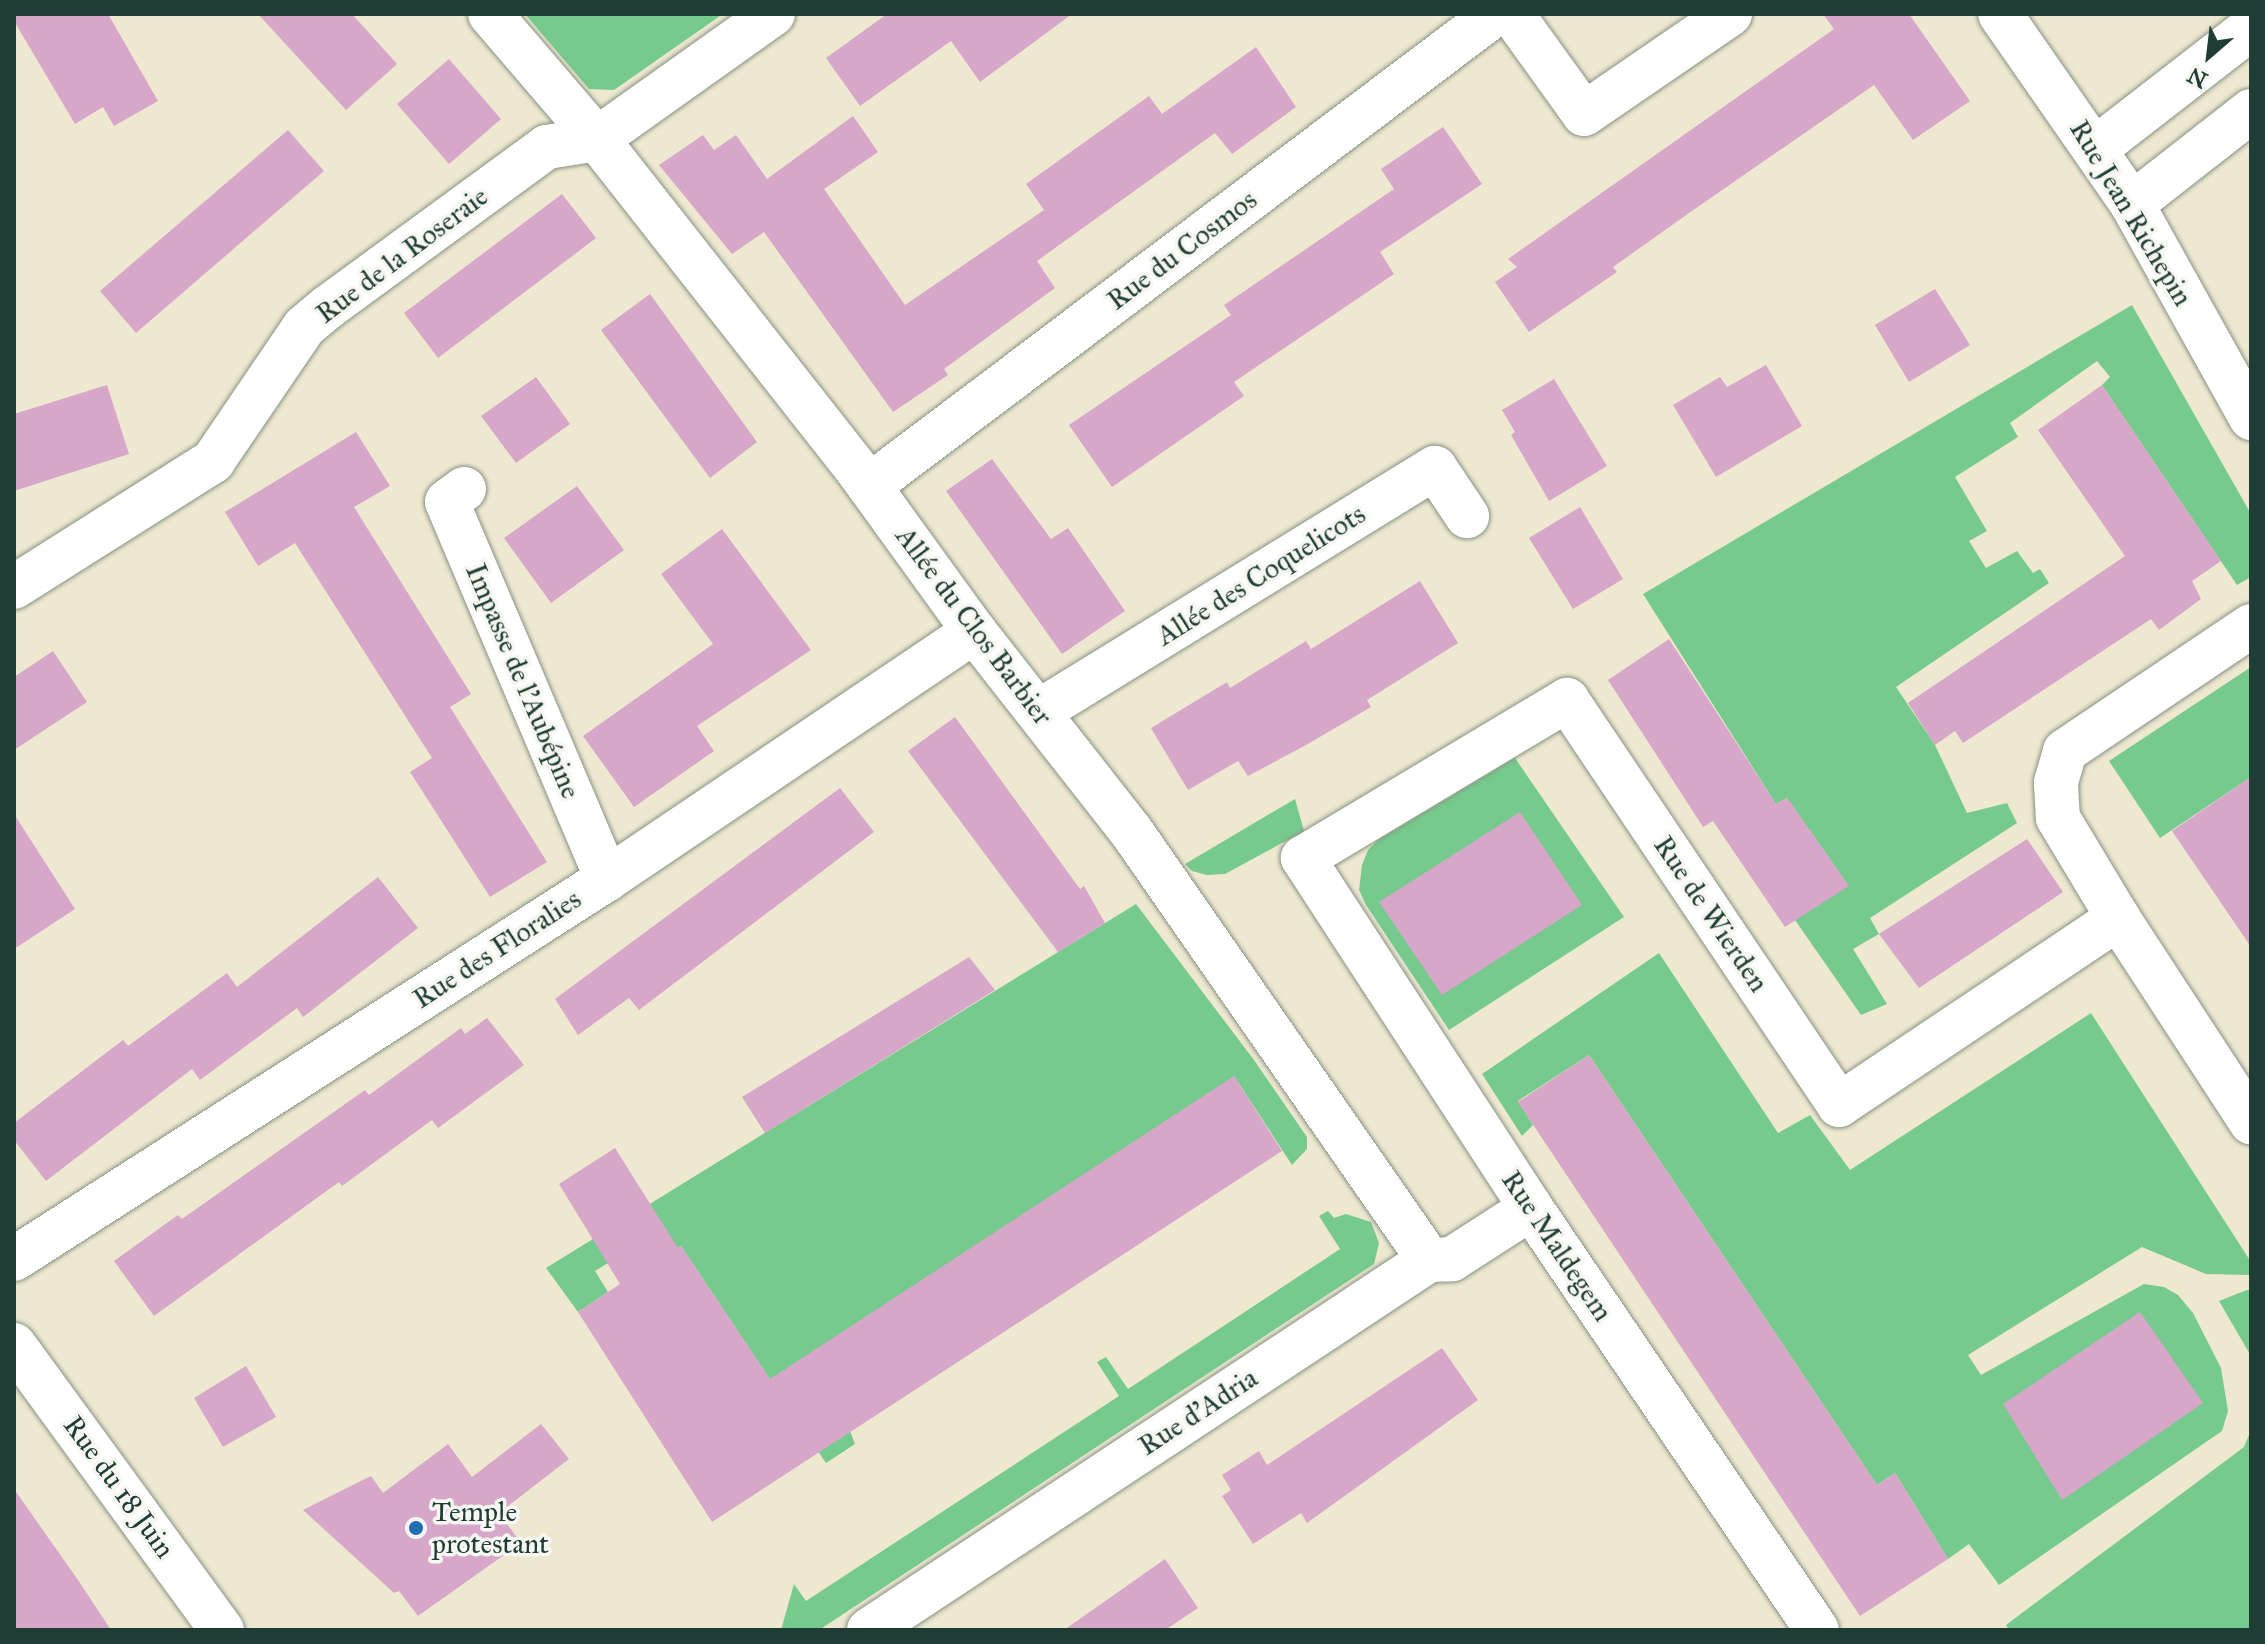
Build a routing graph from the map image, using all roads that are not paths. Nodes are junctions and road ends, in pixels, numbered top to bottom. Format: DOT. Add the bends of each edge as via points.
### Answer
graph roads {
  1 [pos="490,14"];
  2 [pos="773,14"];
  3 [pos="1495,14"];
  4 [pos="1512,14"];
  5 [pos="1730,14"];
  6 [pos="2000,14"];
  7 [pos="2251,28"];
  8 [pos="2251,111"];
  9 [pos="597,139"];
  10 [pos="2095,149"];
  11 [pos="2132,204"];
  12 [pos="2251,418"];
  13 [pos="869,486"];
  14 [pos="464,489"];
  15 [pos="1467,516"];
  16 [pos="14,587"];
  17 [pos="2251,626"];
  18 [pos="974,631"];
  19 [pos="1038,712"];
  20 [pos="1303,858"];
  21 [pos="607,879"];
  22 [pos="2118,918"];
  23 [pos="2251,1122"];
  24 [pos="1531,1208"];
  25 [pos="14,1259"];
  26 [pos="1429,1260"];
  27 [pos="14,1345"];
  28 [pos="222,1630"];
  29 [pos="869,1630"];
  30 [pos="1817,1630"];
  1 -- 9 [label="street, Allée du Clos Barbier"];
  2 -- 9 [label="street"];
  3 -- 13 [label="street, Rue du Cosmos"];
  4 -- 5 [label="street" via="1584,114"];
  6 -- 10 [label="street, Rue Jean Richepin"];
  7 -- 10 [label="street"];
  8 -- 11 [label="street"];
  9 -- 13 [label="street, Allée du Clos Barbier"];
  9 -- 16 [label="street, Rue de la Roseraie" via="547,147 328,307 304,327 213,461"];
  10 -- 11 [label="street, Rue Jean Richepin"];
  11 -- 12 [label="street, Rue Jean Richepin"];
  13 -- 18 [label="street, Allée du Clos Barbier"];
  14 -- 21 [label="street, Impasse de l'Aubépine" via="447,502"];
  15 -- 19 [label="street, Allée des Coquelicots" via="1435,468"];
  17 -- 22 [label="street" via="2065,751 2056,783 2058,818"];
  18 -- 19 [label="street, Allée du Clos Barbier"];
  18 -- 21 [label="street, Rue des Floralies"];
  19 -- 26 [label="street, Allée du Clos Barbier" via="1148,856"];
  20 -- 22 [label="street, Rue de Wierden" via="1567,700 1839,1105"];
  20 -- 24 [label="street, Rue Maldegem"];
  21 -- 25 [label="street, Rue des Floralies"];
  22 -- 23 [label="street"];
  24 -- 26 [label="street, Rue d'Adria" via="1452,1259"];
  24 -- 30 [label="street, Rue Maldegem"];
  26 -- 29 [label="street, Rue d'Adria"];
  27 -- 28 [label="street, Rue du 18 Juin"];
}
